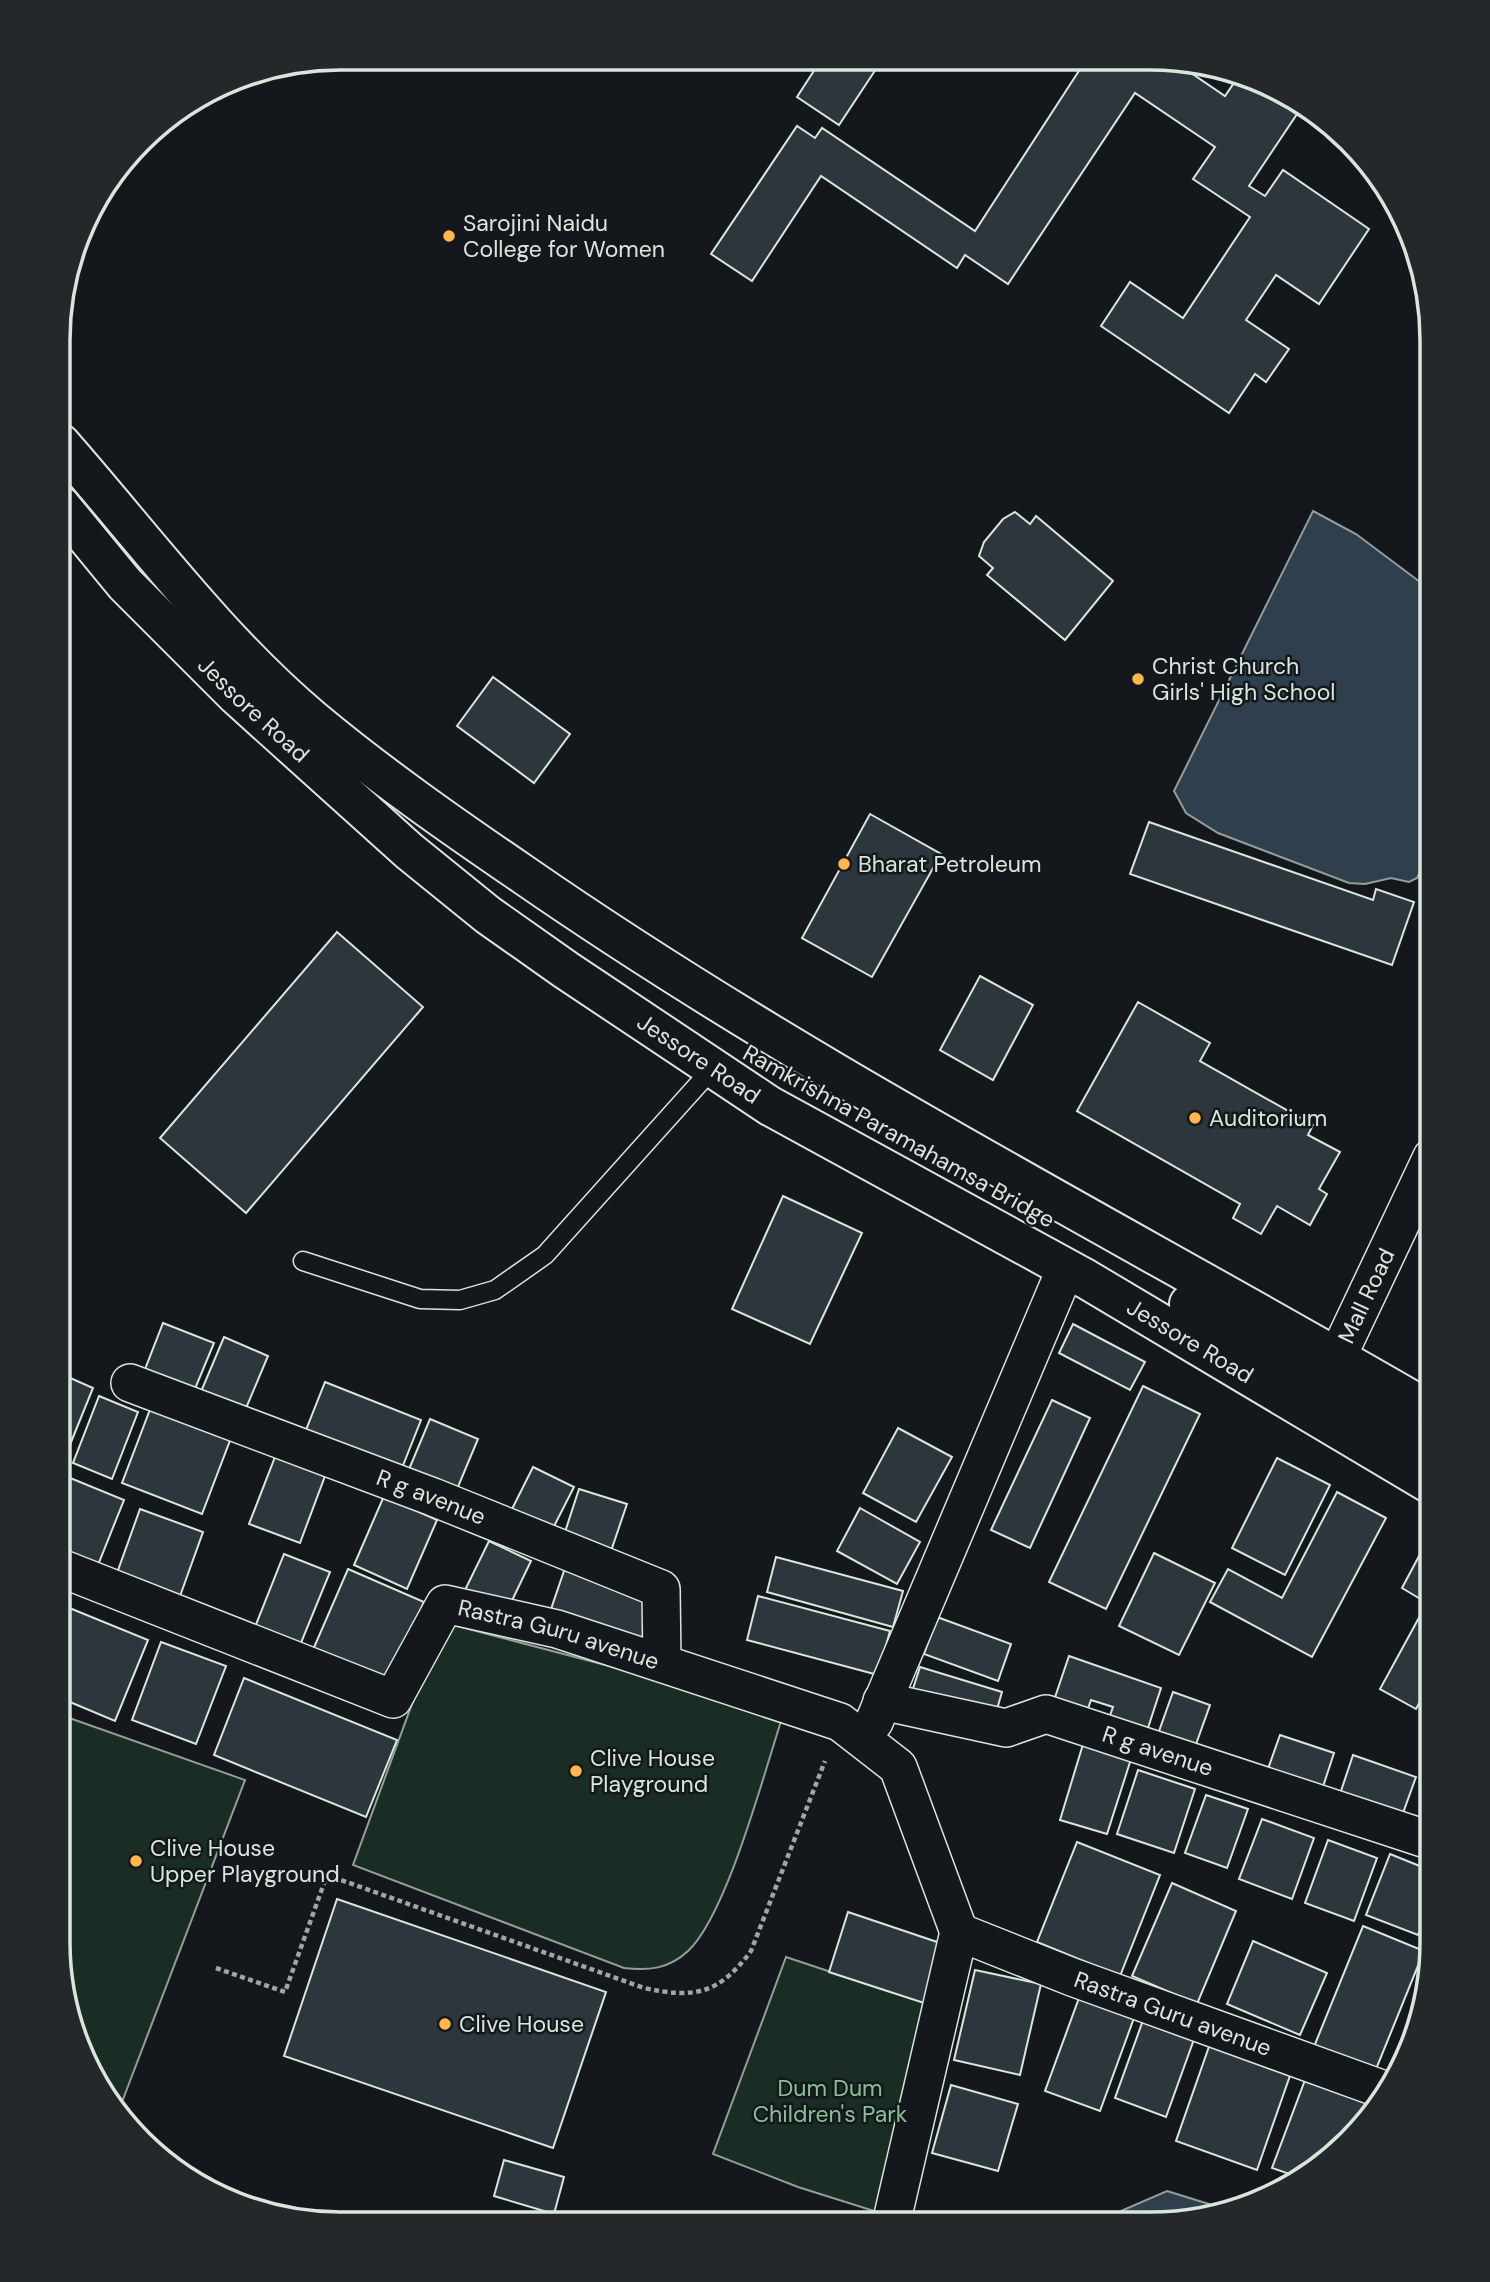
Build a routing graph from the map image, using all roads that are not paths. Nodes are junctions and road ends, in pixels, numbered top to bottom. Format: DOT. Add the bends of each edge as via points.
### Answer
graph roads {
  1 [pos="70,455"];
  2 [pos="70,517"];
  3 [pos="248,683"];
  4 [pos="345,745"];
  5 [pos="332,782"];
  6 [pos="382,800"];
  7 [pos="713,1068"];
  8 [pos="1420,1186"];
  9 [pos="303,1261"];
  10 [pos="1066,1268"];
  11 [pos="1341,1360"];
  12 [pos="130,1383"];
  13 [pos="1420,1405"];
  14 [pos="1420,1440"];
  15 [pos="1420,1478"];
  16 [pos="70,1572"];
  17 [pos="662,1663"];
  18 [pos="883,1701"];
  19 [pos="853,1732"];
  20 [pos="1420,1837"];
  21 [pos="959,1932"];
  22 [pos="1377,2087"];
  23 [pos="894,2212"];
  1 -- 3 [label="main road, Jessore Road" via="229,640"];
  2 -- 3 [label="main road, Jessore Road" via="125,584"];
  3 -- 4 [label="main road, Jessore Road" via="310,717"];
  3 -- 5 [label="main road, Jessore Road"];
  4 -- 6 [label="main road"];
  4 -- 11 [label="main road, Jessore Road" via="455,828 677,978 962,1146"];
  5 -- 6 [label="main road"];
  5 -- 7 [label="main road, Jessore Road" via="488,915"];
  6 -- 14 [label="main road, Ramkrishna Paramahamsa Bridge" via="643,987 775,1068 1035,1212"];
  7 -- 9 [label="lane" via="545,1255 495,1290 460,1300 420,1299"];
  7 -- 10 [label="main road, Jessore Road" via="769,1106"];
  8 -- 11 [label="street, Mall Road" via="1341,1349"];
  10 -- 15 [label="main road, Jessore Road"];
  10 -- 18 [label="street"];
  11 -- 13 [label="main road, Jessore Road"];
  12 -- 17 [label="street, R g avenue" via="662,1589"];
  16 -- 17 [label="street, Rastra Guru avenue" via="393,1699 445,1604 557,1629"];
  17 -- 19 [label="street, Rastra Guru avenue"];
  18 -- 19 [label="street"];
  18 -- 20 [label="street, R g avenue" via="1006,1728 1046,1714"];
  19 -- 21 [label="street, Rastra Guru avenue" via="898,1767"];
  21 -- 22 [label="street, Rastra Guru avenue"];
  21 -- 23 [label="street"];
}
